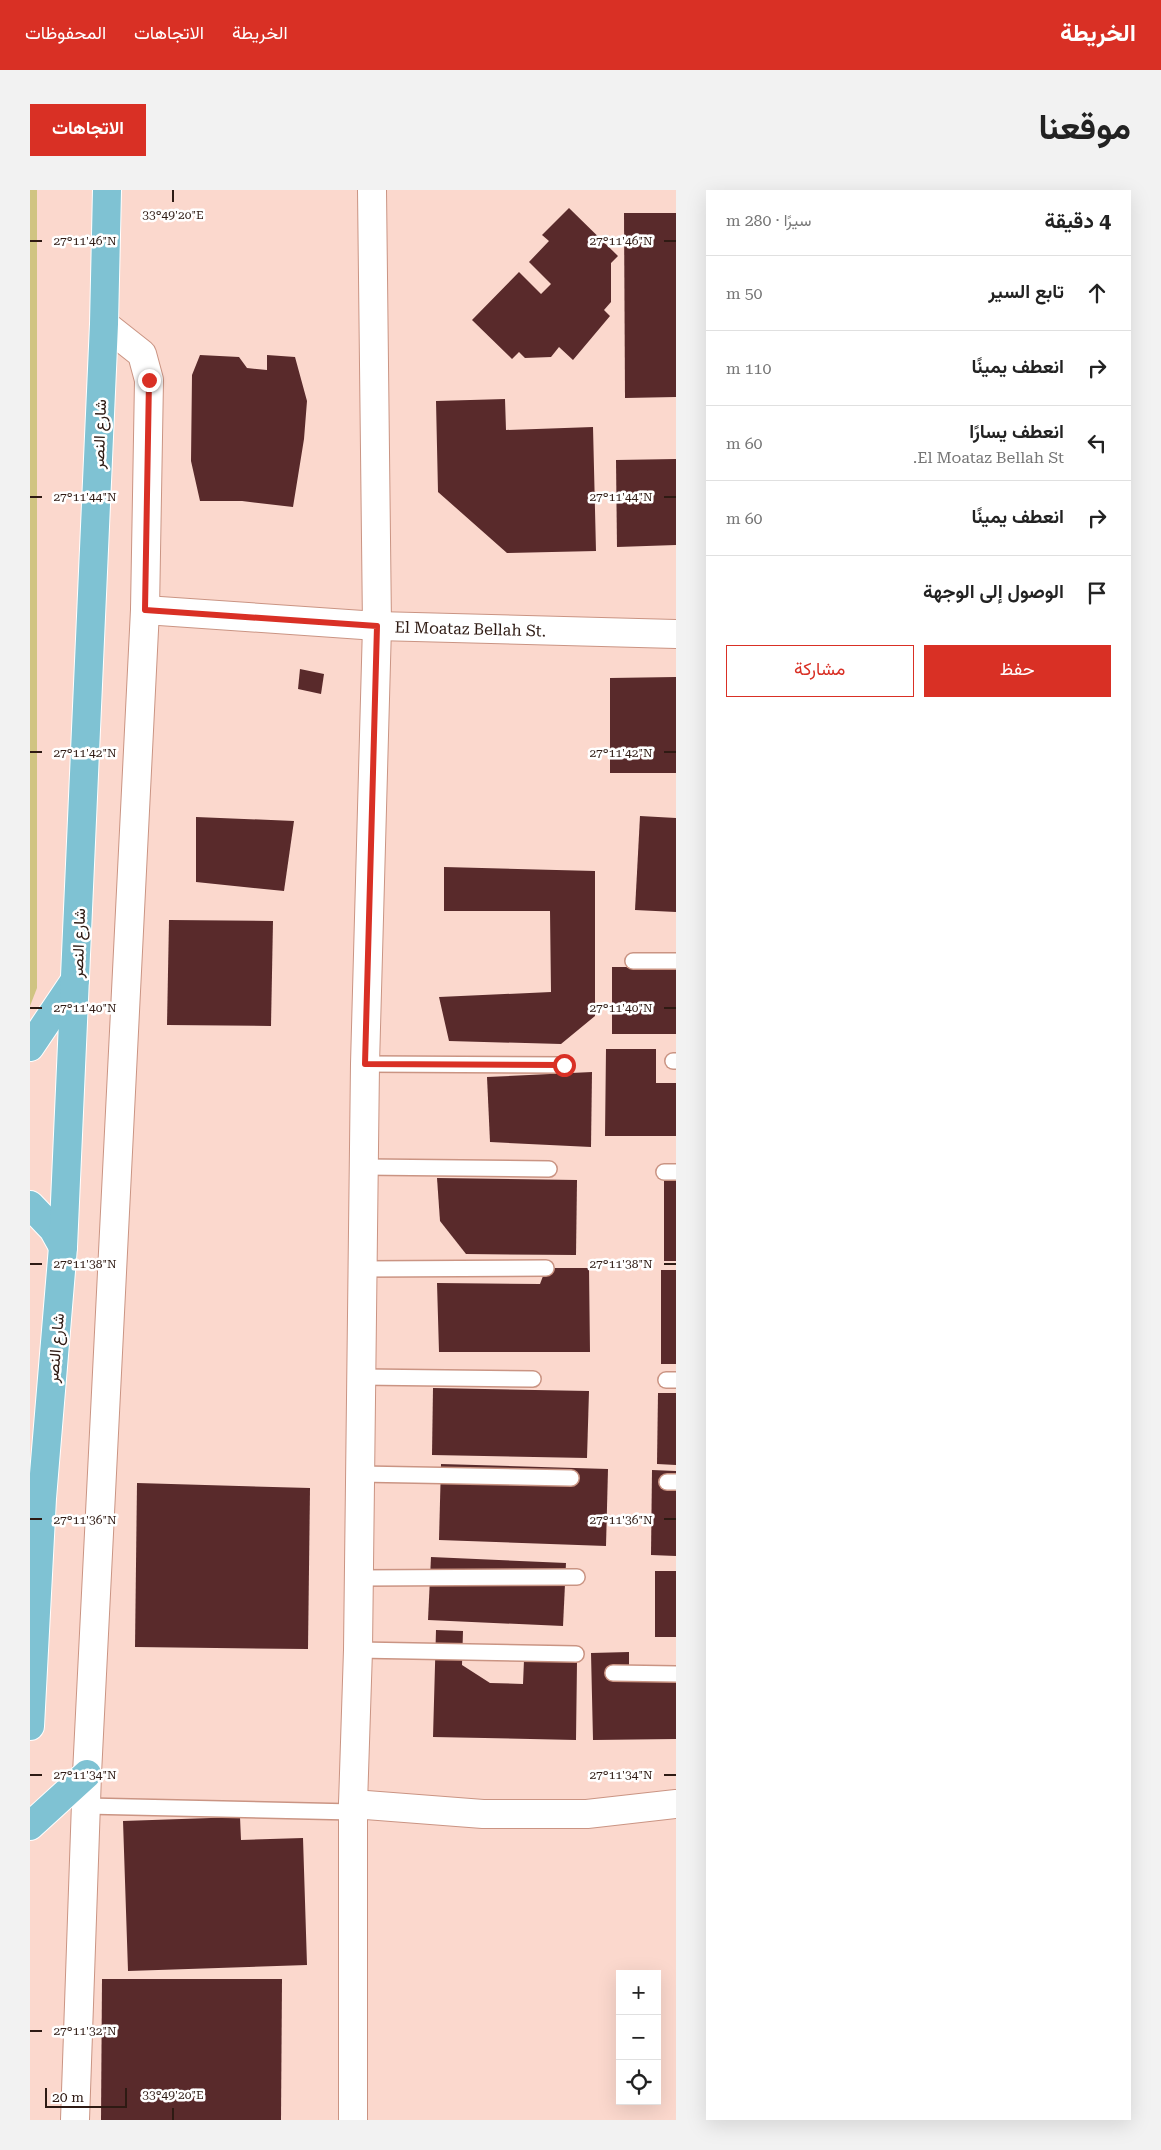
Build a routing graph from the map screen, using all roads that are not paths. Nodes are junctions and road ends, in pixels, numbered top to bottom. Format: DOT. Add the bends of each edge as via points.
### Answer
graph roads {
  1 [pos="107,190"];
  2 [pos="372,190"];
  3 [pos="104,324"];
  4 [pos="145,610"];
  5 [pos="377,626"];
  6 [pos="676,634"];
  7 [pos="633,961"];
  8 [pos="676,961"];
  9 [pos="76,979"];
  10 [pos="30,1047"];
  11 [pos="365,1064"];
  12 [pos="564,1065"];
  13 [pos="363,1168"];
  14 [pos="549,1169"];
  15 [pos="30,1205"];
  16 [pos="63,1247"];
  17 [pos="546,1268"];
  18 [pos="363,1269"];
  19 [pos="361,1377"];
  20 [pos="533,1379"];
  21 [pos="360,1474"];
  22 [pos="571,1478"];
  23 [pos="577,1577"];
  24 [pos="359,1578"];
  25 [pos="358,1650"];
  26 [pos="576,1654"];
  27 [pos="613,1673"];
  28 [pos="676,1674"];
  29 [pos="30,1726"];
  30 [pos="87,1774"];
  31 [pos="676,1804"];
  32 [pos="86,1806"];
  33 [pos="353,1808"];
  34 [pos="30,1826"];
  35 [pos="75,2120"];
  36 [pos="353,2120"];
  1 -- 3 [label="main road, شارع النصر"];
  2 -- 5 [label="street"];
  3 -- 4 [label="street" via="142,354 149,380"];
  3 -- 9 [label="main road, شارع النصر"];
  4 -- 5 [label="street, El Moataz Bellah St."];
  4 -- 30 [label="street"];
  5 -- 6 [label="street, El Moataz Bellah St."];
  5 -- 11 [label="street"];
  7 -- 8 [label="lane"];
  9 -- 10 [label="main road"];
  9 -- 16 [label="main road, شارع النصر"];
  11 -- 12 [label="lane"];
  11 -- 13 [label="street"];
  13 -- 14 [label="lane"];
  13 -- 18 [label="street"];
  15 -- 16 [label="main road" via="53,1229"];
  16 -- 29 [label="main road, شارع النصر" via="42,1498"];
  17 -- 18 [label="lane"];
  18 -- 19 [label="street"];
  19 -- 20 [label="lane"];
  19 -- 21 [label="street"];
  21 -- 22 [label="lane"];
  21 -- 24 [label="street"];
  23 -- 24 [label="lane"];
  24 -- 25 [label="street"];
  25 -- 26 [label="lane"];
  25 -- 33 [label="street"];
  27 -- 28 [label="lane"];
  30 -- 32 [label="street"];
  30 -- 34 [label="main road"];
  31 -- 33 [label="street" via="587,1814 483,1814"];
  32 -- 33 [label="lane"];
  32 -- 35 [label="street"];
  33 -- 36 [label="street"];
}
